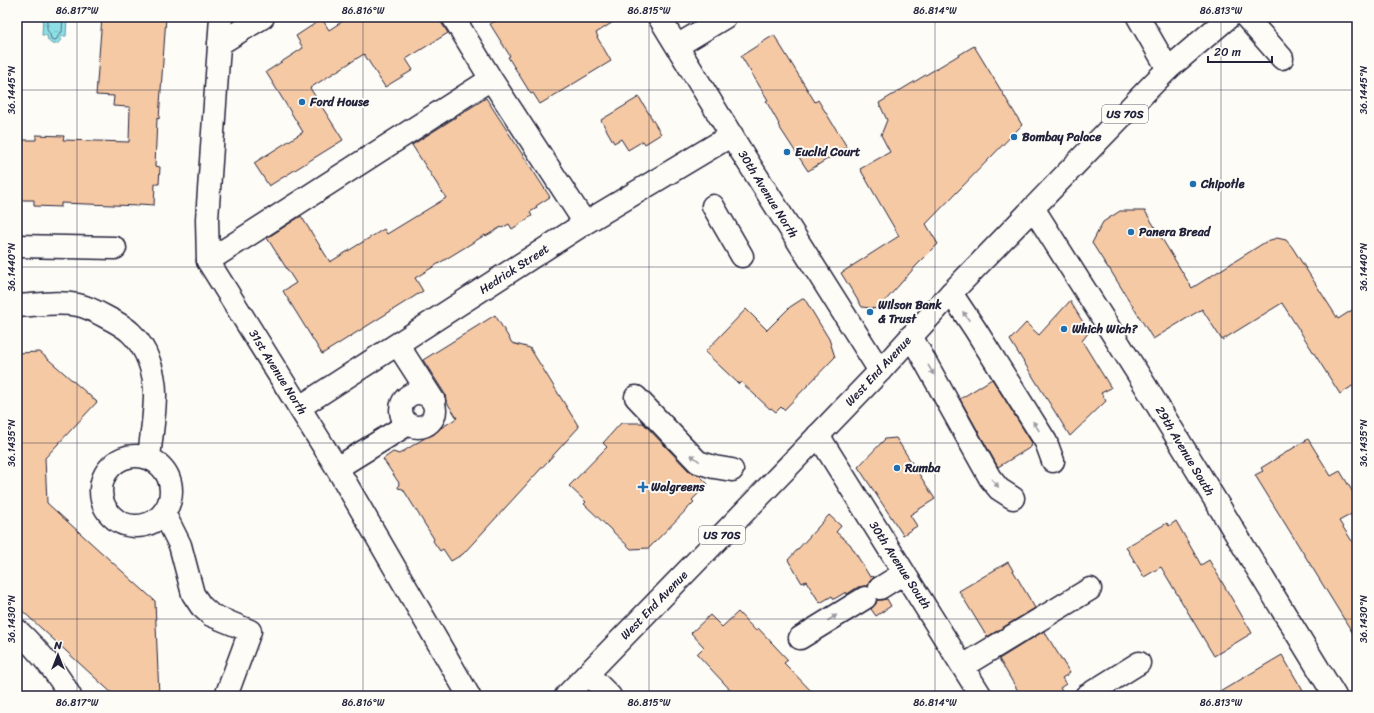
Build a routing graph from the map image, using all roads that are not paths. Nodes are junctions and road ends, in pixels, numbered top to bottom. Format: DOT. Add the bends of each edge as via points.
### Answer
graph roads {
  1 [pos="221,17"];
  2 [pos="263,17"];
  3 [pos="453,17"];
  4 [pos="659,17"];
  5 [pos="725,17"];
  6 [pos="1138,17"];
  7 [pos="1229,17"];
  8 [pos="1246,17"];
  9 [pos="219,44"];
  10 [pos="677,46"];
  11 [pos="1282,58"];
  12 [pos="1168,69"];
  13 [pos="491,79"];
  14 [pos="732,135"];
  15 [pos="713,206"];
  16 [pos="1033,208"];
  17 [pos="584,223"];
  18 [pos="17,246"];
  19 [pos="115,248"];
  20 [pos="742,256"];
  21 [pos="208,261"];
  22 [pos="951,294"];
  23 [pos="17,306"];
  24 [pos="911,336"];
  25 [pos="398,345"];
  26 [pos="880,371"];
  27 [pos="636,397"];
  28 [pos="300,407"];
  29 [pos="818,435"];
  30 [pos="149,458"];
  31 [pos="1053,461"];
  32 [pos="337,468"];
  33 [pos="732,470"];
  34 [pos="1013,498"];
  35 [pos="164,513"];
  36 [pos="904,573"];
  37 [pos="1090,589"];
  38 [pos="17,630"];
  39 [pos="800,638"];
  40 [pos="1139,663"];
  41 [pos="963,666"];
  42 [pos="588,674"];
  43 [pos="70,696"];
  44 [pos="226,696"];
  45 [pos="469,696"];
  46 [pos="566,696"];
  47 [pos="610,696"];
  48 [pos="981,696"];
  49 [pos="1086,696"];
  50 [pos="1335,696"];
  1 -- 9 [label="street"];
  2 -- 9 [label="street"];
  3 -- 13 [label="street"];
  4 -- 10 [label="street, 30th Avenue North"];
  5 -- 10 [label="street"];
  6 -- 12 [label="street"];
  7 -- 12 [label="street, West End Avenue / US 70S"];
  8 -- 11 [label="street"];
  9 -- 21 [label="street" via="207,219"];
  10 -- 14 [label="street, 30th Avenue North"];
  12 -- 16 [label="street, West End Avenue / US 70S"];
  13 -- 17 [label="street"];
  13 -- 21 [label="street"];
  14 -- 17 [label="street, Hedrick Street"];
  14 -- 26 [label="street, 30th Avenue North"];
  15 -- 20 [label="street"];
  16 -- 22 [label="street, West End Avenue / US 70S"];
  16 -- 50 [label="street, 29th Avenue South" via="1140,377"];
  17 -- 25 [label="street, Hedrick Street"];
  18 -- 19 [label="street"];
  21 -- 28 [label="street, 31st Avenue North"];
  22 -- 24 [label="street, West End Avenue / US 70S"];
  31 -- 22 [label="street, one-way" via="1046,442"];
  23 -- 30 [label="street" via="61,303 78,305 94,310 131,333 143,348 154,379"];
  24 -- 26 [label="street, West End Avenue / US 70S"];
  24 -- 34 [label="street, one-way" via="990,478 999,489"];
  25 -- 28 [label="street, Hedrick Street"];
  25 -- 32 [label="street" via="434,402 430,396 422,393 414,393 407,397 401,410 408,424"];
  26 -- 29 [label="street, West End Avenue / US 70S"];
  33 -- 27 [label="street, one-way" via="698,462"];
  28 -- 32 [label="street, 31st Avenue North"];
  29 -- 36 [label="street, 30th Avenue South"];
  29 -- 42 [label="street, West End Avenue / US 70S"];
  30 -- 35 [label="street" via="167,473 171,484 172,496"];
  30 -- 35 [label="street" via="137,456 114,463 102,482 103,505 118,522 129,526 151,523"];
  32 -- 45 [label="street, 31st Avenue North"];
  35 -- 44 [label="street" via="180,545 193,594 201,606 211,615 250,631"];
  39 -- 36 [label="street, one-way"];
  36 -- 41 [label="street, 30th Avenue South"];
  37 -- 41 [label="street"];
  38 -- 43 [label="street" via="44,657"];
  40 -- 49 [label="street"];
  41 -- 48 [label="street, 30th Avenue South"];
  42 -- 46 [label="street, West End Avenue / US 70S"];
  42 -- 47 [label="street"];
}
